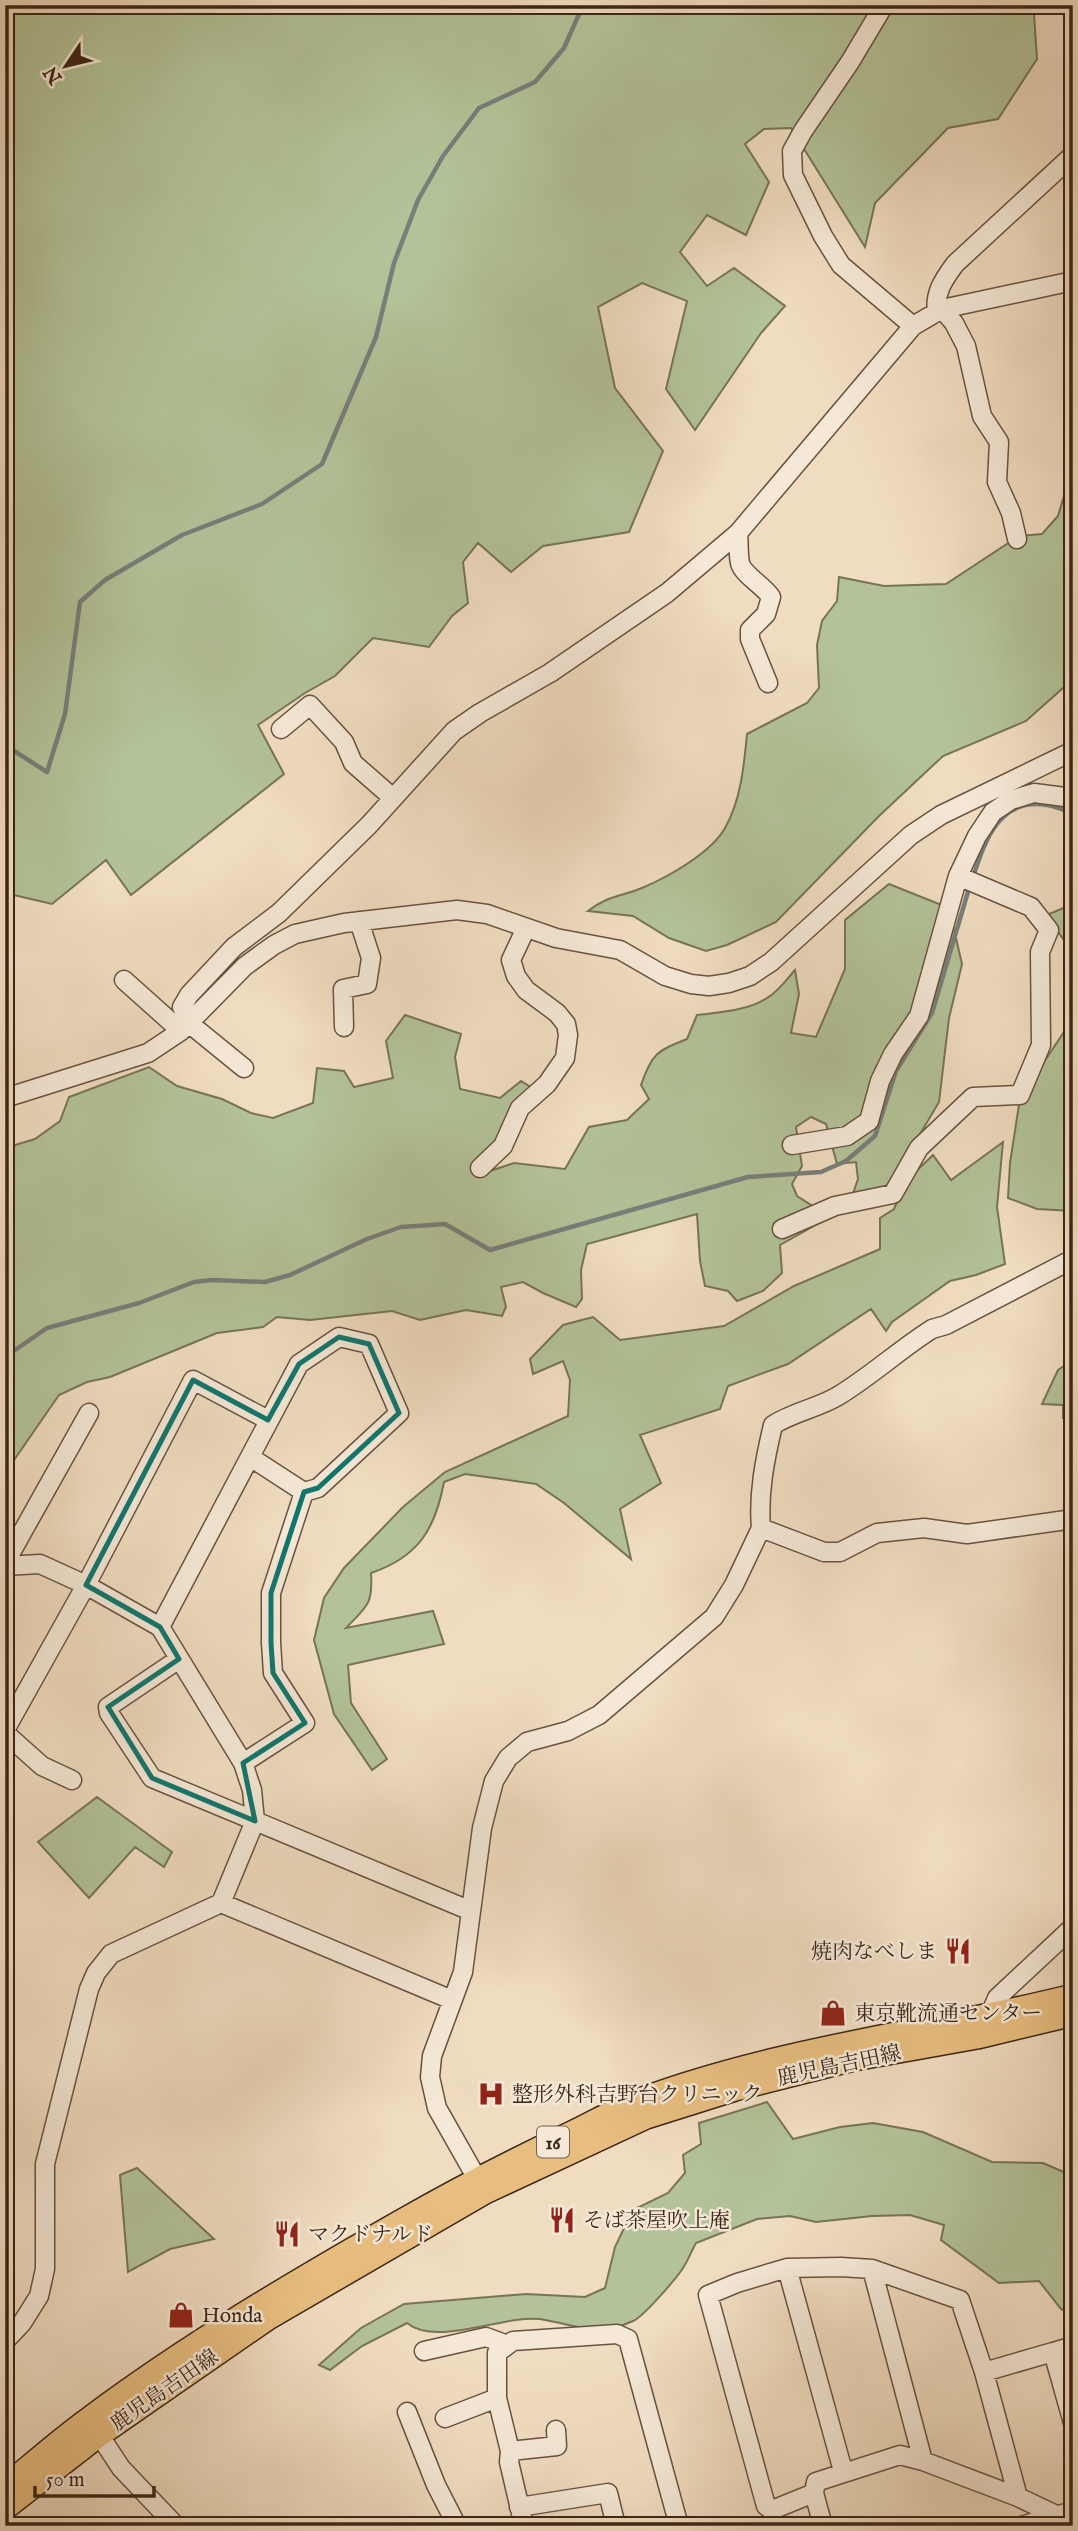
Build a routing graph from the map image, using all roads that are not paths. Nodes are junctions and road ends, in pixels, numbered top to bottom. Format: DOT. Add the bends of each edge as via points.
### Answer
graph roads {
  1 [pos="884,5"];
  2 [pos="1073,155"];
  3 [pos="1073,281"];
  4 [pos="940,310"];
  5 [pos="913,326"];
  6 [pos="738,533"];
  7 [pos="1017,539"];
  8 [pos="768,683"];
  9 [pos="281,729"];
  10 [pos="1073,751"];
  11 [pos="393,799"];
  12 [pos="1073,799"];
  13 [pos="958,876"];
  14 [pos="359,921"];
  15 [pos="526,928"];
  16 [pos="124,980"];
  17 [pos="186,1027"];
  18 [pos="344,1027"];
  19 [pos="244,1068"];
  20 [pos="5,1098"];
  21 [pos="792,1145"];
  22 [pos="480,1168"];
  23 [pos="782,1229"];
  24 [pos="1073,1259"];
  25 [pos="89,1413"];
  26 [pos="268,1420"];
  27 [pos="250,1457"];
  28 [pos="303,1492"];
  29 [pos="1073,1519"];
  30 [pos="761,1528"];
  31 [pos="5,1565"];
  32 [pos="86,1586"];
  33 [pos="160,1628"];
  34 [pos="179,1659"];
  35 [pos="5,1731"];
  36 [pos="243,1763"];
  37 [pos="72,1780"];
  38 [pos="256,1821"];
  39 [pos="222,1903"];
  40 [pos="471,1912"];
  41 [pos="1073,1927"];
  42 [pos="1073,1996"];
  43 [pos="452,2000"];
  44 [pos="1073,2014"];
  45 [pos="989,2017"];
  46 [pos="481,2185"];
  47 [pos="787,2267"];
  48 [pos="872,2269"];
  49 [pos="5,2342"];
  50 [pos="505,2344"];
  51 [pos="1073,2346"];
  52 [pos="424,2351"];
  53 [pos="1053,2352"];
  54 [pos="984,2372"];
  55 [pos="496,2398"];
  56 [pos="407,2412"];
  57 [pos="444,2418"];
  58 [pos="1073,2423"];
  59 [pos="94,2427"];
  60 [pos="556,2430"];
  61 [pos="510,2451"];
  62 [pos="923,2461"];
  63 [pos="843,2471"];
  64 [pos="5,2487"];
  65 [pos="814,2493"];
  66 [pos="1018,2497"];
  67 [pos="519,2507"];
  68 [pos="5,2508"];
  69 [pos="1068,2513"];
  70 [pos="176,2526"];
  71 [pos="457,2526"];
  72 [pos="524,2526"];
  73 [pos="616,2526"];
  74 [pos="679,2526"];
  75 [pos="823,2526"];
  76 [pos="1021,2526"];
  1 -- 5 [label="street" via="797,141 792,151 793,175 841,265"];
  2 -- 4 [label="street" via="955,264 942,281 936,305"];
  3 -- 4 [label="street"];
  4 -- 5 [label="street"];
  4 -- 7 [label="street" via="954,323 966,346 982,416 999,442 997,482"];
  5 -- 6 [label="street"];
  6 -- 8 [label="street" via="740,565 771,597 766,614 750,630"];
  6 -- 11 [label="street" via="667,593 454,731"];
  9 -- 11 [label="street" via="310,705 344,742 353,763"];
  10 -- 15 [label="street" via="941,815 911,835 771,962 729,983 691,984 665,976 620,950"];
  11 -- 17 [label="street" via="189,995 183,1007"];
  12 -- 13 [label="street" via="1034,793 993,812"];
  13 -- 21 [label="street" via="919,1016 880,1081 869,1121 847,1136"];
  13 -- 23 [label="street" via="1031,907 1049,930 1040,952 1041,1045 1020,1095 974,1097 919,1148 893,1194 835,1206"];
  14 -- 15 [label="street" via="457,910 487,914"];
  14 -- 17 [label="street" via="295,934 274,945 246,966"];
  14 -- 18 [label="street" via="371,958 367,984 344,989"];
  15 -- 22 [label="street" via="511,960 526,990 566,1024 565,1058 547,1084 520,1108 503,1146"];
  16 -- 17 [label="street"];
  17 -- 19 [label="street"];
  17 -- 20 [label="street" via="131,1059"];
  24 -- 30 [label="street" via="932,1329 837,1397 773,1425 764,1462"];
  25 -- 31 [label="street"];
  26 -- 27 [label="street"];
  26 -- 28 [label="street" via="299,1364 339,1337 369,1344 398,1413 318,1488"];
  26 -- 32 [label="street" via="193,1380"];
  27 -- 28 [label="street"];
  27 -- 33 [label="street"];
  28 -- 36 [label="street" via="271,1592 271,1643 272,1673 305,1723"];
  29 -- 30 [label="street" via="967,1534 924,1528 877,1533 840,1552 824,1552"];
  30 -- 40 [label="street" via="734,1585 714,1617 698,1632 599,1715 568,1731 527,1742 508,1758 494,1781 482,1828"];
  31 -- 32 [label="street" via="40,1564"];
  32 -- 33 [label="street"];
  32 -- 35 [label="street"];
  33 -- 34 [label="street"];
  34 -- 36 [label="street"];
  34 -- 38 [label="street" via="112,1703 109,1713 152,1778"];
  35 -- 37 [label="street" via="42,1766"];
  36 -- 38 [label="street"];
  38 -- 39 [label="street"];
  38 -- 40 [label="street"];
  39 -- 43 [label="street"];
  39 -- 49 [label="street" via="111,1954 96,1973 45,2164 45,2269 39,2296"];
  40 -- 43 [label="street" via="463,1972"];
  41 -- 45 [label="street" via="998,1998"];
  42 -- 45 [label="main road, 鹿児島吉田線 / 16"];
  43 -- 46 [label="street" via="432,2056 430,2077 437,2108"];
  44 -- 46 [label="main road, 鹿児島吉田線 / 16" via="853,2059 735,2089 646,2117"];
  45 -- 46 [label="main road, 鹿児島吉田線 / 16" via="735,2069 640,2100"];
  46 -- 59 [label="main road, 鹿児島吉田線 / 16" via="327,2264 202,2340"];
  47 -- 48 [label="street"];
  47 -- 63 [label="street"];
  47 -- 65 [label="street" via="708,2295 766,2506 772,2510"];
  48 -- 54 [label="street" via="960,2300"];
  48 -- 62 [label="street"];
  50 -- 52 [label="street" via="486,2337"];
  50 -- 55 [label="street" via="497,2353"];
  50 -- 74 [label="street" via="617,2334 628,2339"];
  51 -- 53 [label="street"];
  53 -- 54 [label="street"];
  53 -- 58 [label="street"];
  54 -- 66 [label="street"];
  55 -- 57 [label="street"];
  55 -- 61 [label="street"];
  56 -- 71 [label="street"];
  59 -- 64 [label="main road, 鹿児島吉田線 / 16"];
  59 -- 68 [label="main road, 鹿児島吉田線 / 16"];
  59 -- 70 [label="street" via="121,2468"];
  60 -- 61 [label="street" via="557,2446"];
  61 -- 67 [label="street"];
  62 -- 63 [label="street" via="900,2455"];
  62 -- 66 [label="street"];
  63 -- 65 [label="street" via="816,2482"];
  65 -- 75 [label="street"];
  66 -- 69 [label="street"];
  67 -- 72 [label="street"];
  67 -- 73 [label="street" via="608,2493"];
  69 -- 76 [label="street"];
}
